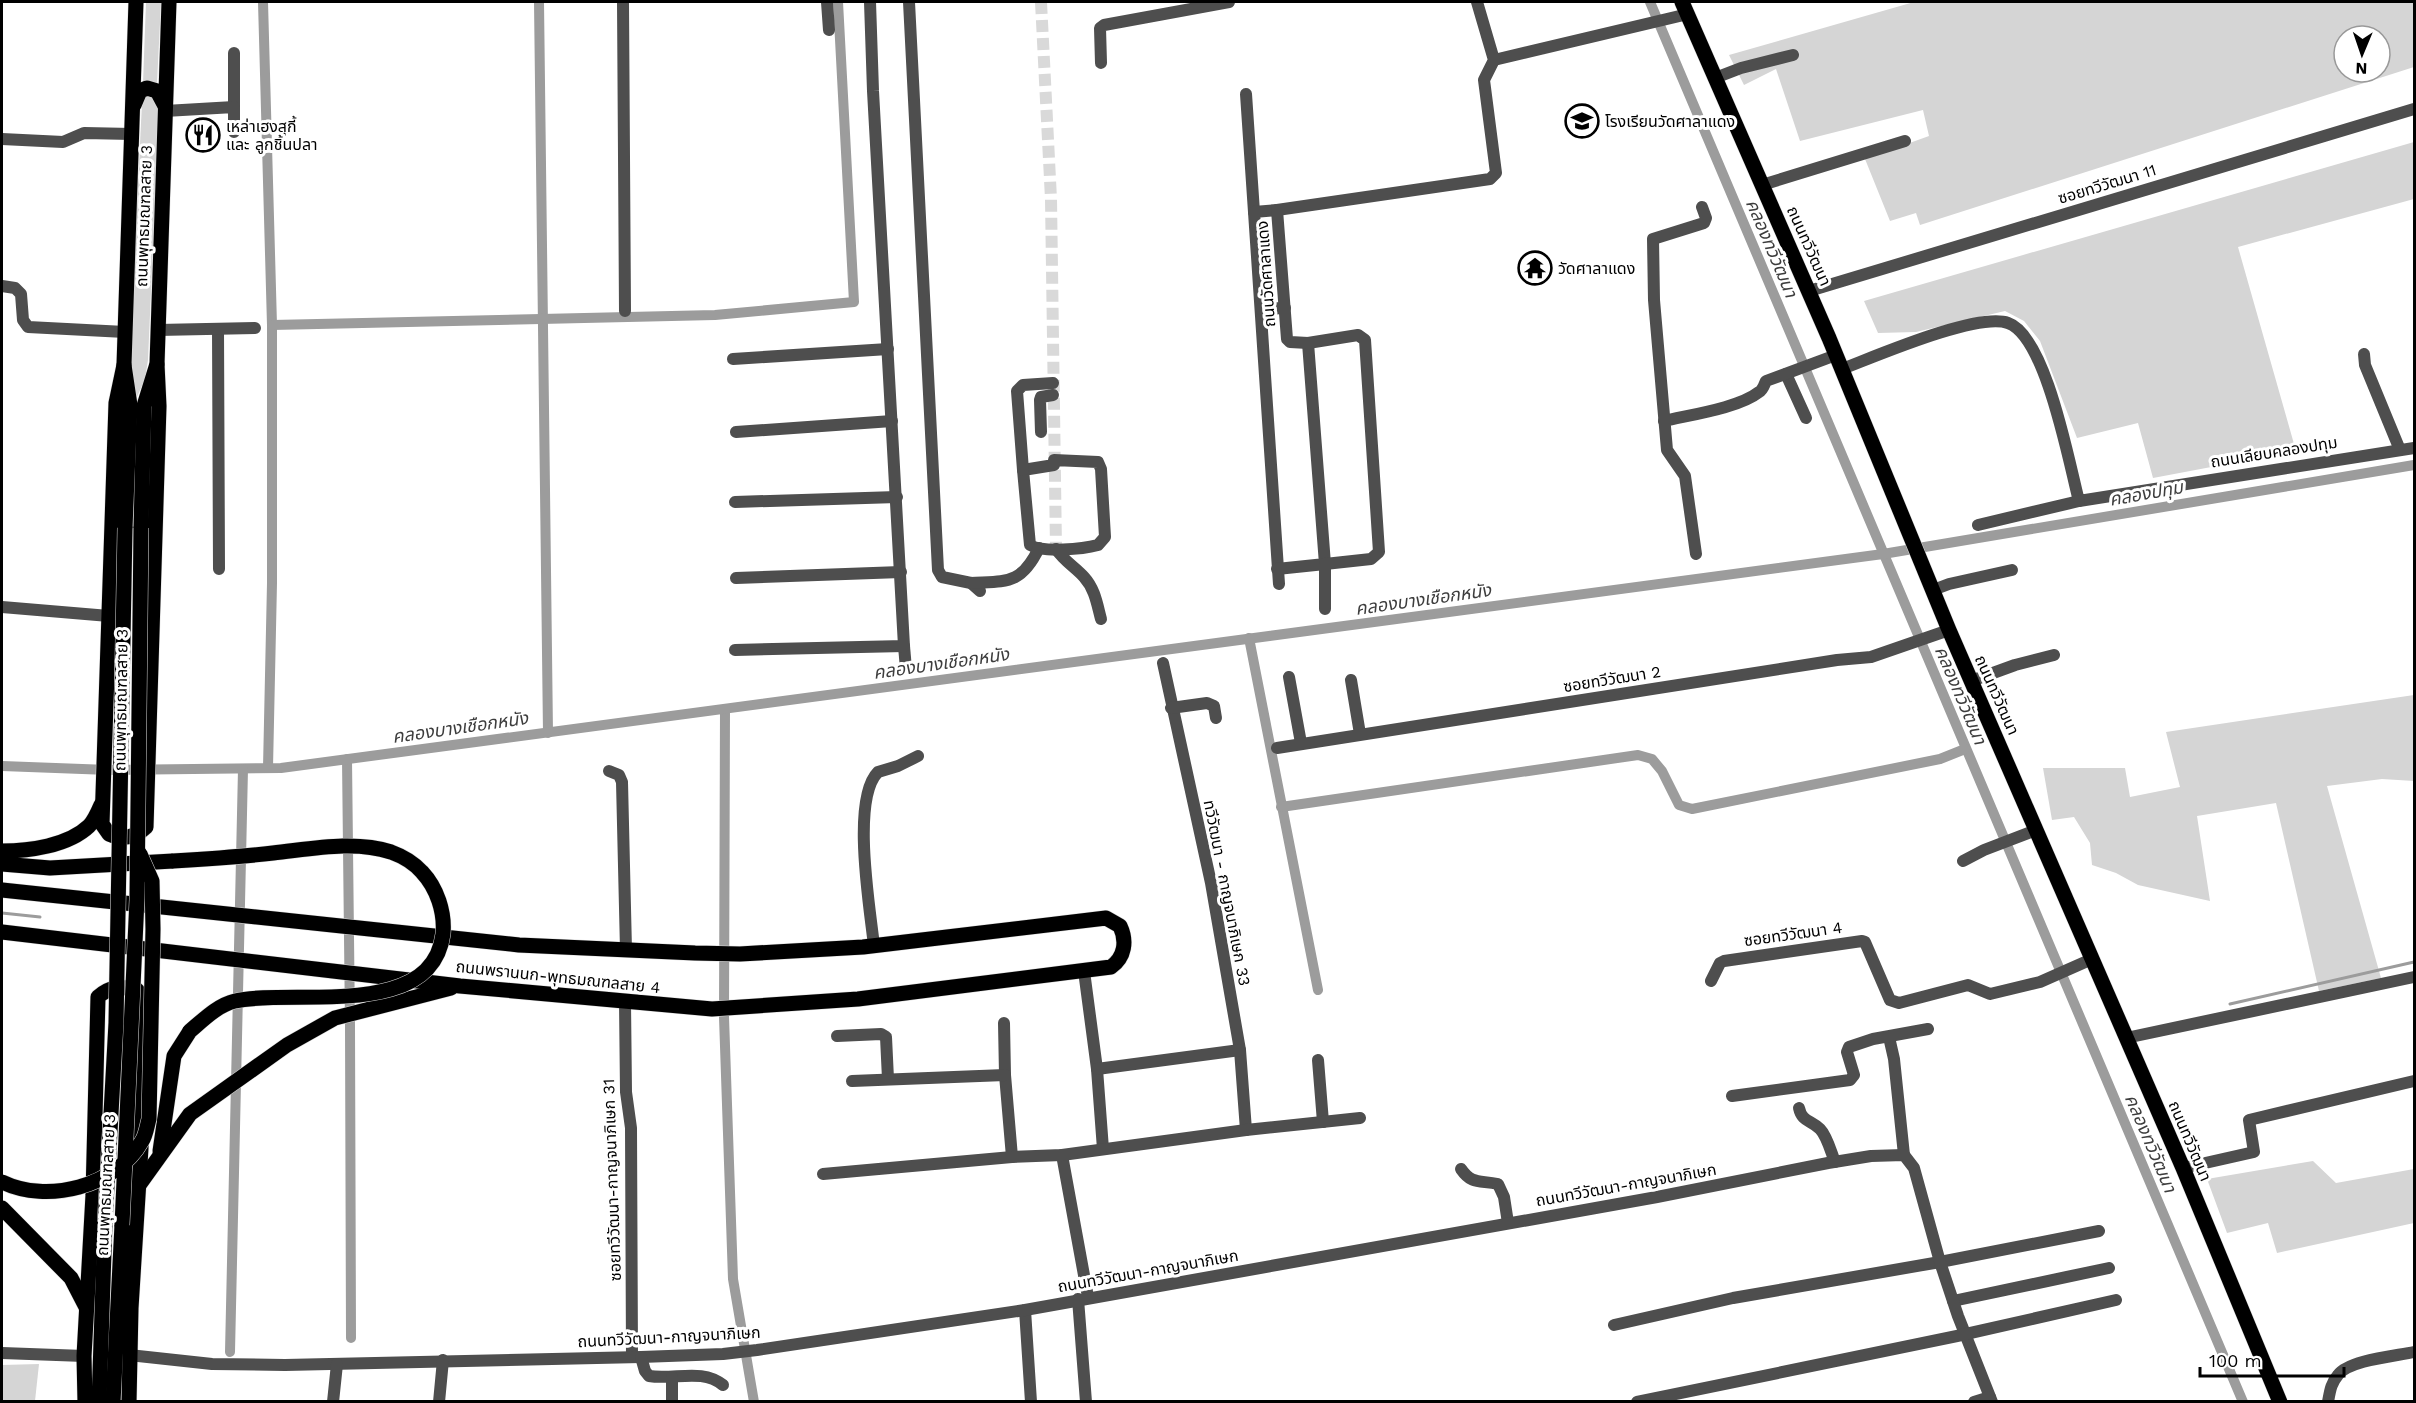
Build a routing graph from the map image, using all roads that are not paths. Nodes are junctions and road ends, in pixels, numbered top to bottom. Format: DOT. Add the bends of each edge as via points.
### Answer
graph roads {
  1 [pos="136,2"];
  2 [pos="170,2"];
  3 [pos="623,2"];
  4 [pos="827,2"];
  5 [pos="870,2"];
  6 [pos="909,2"];
  7 [pos="1229,2"];
  8 [pos="1477,2"];
  9 [pos="1685,8"];
  10 [pos="829,30"];
  11 [pos="234,53"];
  12 [pos="1793,55"];
  13 [pos="1494,60"];
  14 [pos="1101,63"];
  15 [pos="1715,78"];
  16 [pos="1246,94"];
  17 [pos="234,107"];
  18 [pos="132,108"];
  19 [pos="165,108"];
  20 [pos="2415,109"];
  21 [pos="234,132"];
  22 [pos="132,134"];
  23 [pos="2,139"];
  24 [pos="1905,141"];
  25 [pos="1762,184"];
  26 [pos="1702,207"];
  27 [pos="1277,210"];
  28 [pos="1254,212"];
  29 [pos="2,286"];
  30 [pos="1809,291"];
  31 [pos="1285,308"];
  32 [pos="1261,309"];
  33 [pos="625,311"];
  34 [pos="255,328"];
  35 [pos="218,329"];
  36 [pos="158,330"];
  37 [pos="125,332"];
  38 [pos="1308,343"];
  39 [pos="888,349"];
  40 [pos="2364,354"];
  41 [pos="733,359"];
  42 [pos="1833,361"];
  43 [pos="157,364"];
  44 [pos="124,365"];
  45 [pos="1786,374"];
  46 [pos="1806,418"];
  47 [pos="892,421"];
  48 [pos="1664,421"];
  49 [pos="736,432"];
  50 [pos="1041,432"];
  51 [pos="2415,448"];
  52 [pos="2400,450"];
  53 [pos="1023,470"];
  54 [pos="897,497"];
  55 [pos="2079,501"];
  56 [pos="735,502"];
  57 [pos="1978,525"];
  58 [pos="133,528"];
  59 [pos="1039,548"];
  60 [pos="1056,549"];
  61 [pos="1696,554"];
  62 [pos="1325,564"];
  63 [pos="219,569"];
  64 [pos="1277,569"];
  65 [pos="2012,570"];
  66 [pos="901,572"];
  67 [pos="736,578"];
  68 [pos="1279,584"];
  69 [pos="1933,590"];
  70 [pos="2,607"];
  71 [pos="1325,609"];
  72 [pos="109,616"];
  73 [pos="1101,619"];
  74 [pos="1949,630"];
  75 [pos="904,646"];
  76 [pos="735,650"];
  77 [pos="2054,655"];
  78 [pos="1163,663"];
  79 [pos="906,669"];
  80 [pos="1289,677"];
  81 [pos="1351,680"];
  82 [pos="1971,681"];
  83 [pos="1171,708"];
  84 [pos="1216,718"];
  85 [pos="1360,734"];
  86 [pos="1300,743"];
  87 [pos="1276,748"];
  88 [pos="918,756"];
  89 [pos="609,771"];
  90 [pos="103,797"];
  91 [pos="2030,833"];
  92 [pos="138,849"];
  93 [pos="2,851"];
  94 [pos="1964,861"];
  95 [pos="2,864"];
  96 [pos="2,890"];
  97 [pos="2,932"];
  98 [pos="874,946"];
  99 [pos="626,950"];
  100 [pos="2092,959"];
  101 [pos="1084,971"];
  102 [pos="2415,977"];
  103 [pos="1711,981"];
  104 [pos="460,986"];
  105 [pos="625,1002"];
  106 [pos="1004,1023"];
  107 [pos="1928,1029"];
  108 [pos="837,1036"];
  109 [pos="1889,1037"];
  110 [pos="2126,1038"];
  111 [pos="1240,1050"];
  112 [pos="1318,1060"];
  113 [pos="1097,1069"];
  114 [pos="1005,1075"];
  115 [pos="888,1079"];
  116 [pos="852,1081"];
  117 [pos="2415,1081"];
  118 [pos="1732,1096"];
  119 [pos="1799,1108"];
  120 [pos="1360,1118"];
  121 [pos="1323,1122"];
  122 [pos="1246,1130"];
  123 [pos="1103,1149"];
  124 [pos="1062,1155"];
  125 [pos="1904,1155"];
  126 [pos="159,1156"];
  127 [pos="1012,1157"];
  128 [pos="1835,1162"];
  129 [pos="1461,1168"];
  130 [pos="2182,1168"];
  131 [pos="823,1174"];
  132 [pos="2,1182"];
  133 [pos="139,1186"];
  134 [pos="2,1208"];
  135 [pos="1508,1223"];
  136 [pos="2099,1231"];
  137 [pos="1940,1262"];
  138 [pos="2109,1268"];
  139 [pos="1083,1298"];
  140 [pos="2116,1300"];
  141 [pos="1953,1301"];
  142 [pos="86,1307"];
  143 [pos="1025,1310"];
  144 [pos="1614,1325"];
  145 [pos="1965,1335"];
  146 [pos="2415,1352"];
  147 [pos="2,1353"];
  148 [pos="129,1355"];
  149 [pos="84,1356"];
  150 [pos="637,1357"];
  151 [pos="443,1360"];
  152 [pos="337,1364"];
  153 [pos="672,1377"];
  154 [pos="723,1385"];
  155 [pos="1991,1399"];
  156 [pos="85,1401"];
  157 [pos="99,1401"];
  158 [pos="113,1401"];
  159 [pos="129,1401"];
  160 [pos="333,1401"];
  161 [pos="439,1401"];
  162 [pos="672,1401"];
  163 [pos="1031,1401"];
  164 [pos="1086,1401"];
  165 [pos="1637,1401"];
  166 [pos="1974,1401"];
  167 [pos="2280,1401"];
  168 [pos="2328,1401"];
  1 -- 18 [label="main road, ถนนพุทธมณฑลสาย 3"];
  2 -- 19 [label="main road, ถนนพุทธมณฑลสาย 3"];
  3 -- 33 [label="street"];
  4 -- 10 [label="street"];
  5 -- 39 [label="street"];
  6 -- 59 [label="street" via="938,570 942,577 976,587 1010,580 1030,566"];
  7 -- 14 [label="street" via="1104,25 1098,34"];
  8 -- 13 [label="street"];
  9 -- 13 [label="street" via="1640,27"];
  9 -- 15 [label="main road, ถนนทวีวัฒนา"];
  11 -- 17 [label="street"];
  12 -- 15 [label="street"];
  13 -- 27 [label="street, ถนนวัดศาลาแดง" via="1484,80 1497,166 1490,179"];
  15 -- 25 [label="main road, ถนนทวีวัฒนา"];
  16 -- 28 [label="street"];
  17 -- 19 [label="street"];
  17 -- 21 [label="street"];
  18 -- 19 [label="main road" via="140,91 147,88 157,91"];
  18 -- 22 [label="main road, ถนนพุทธมณฑลสาย 3"];
  19 -- 36 [label="main road, ถนนพุทธมณฑลสาย 3"];
  20 -- 30 [label="street, ซอยทวีวัฒนา 11"];
  22 -- 23 [label="street" via="84,133 56,142"];
  22 -- 37 [label="main road, ถนนพุทธมณฑลสาย 3"];
  24 -- 25 [label="street"];
  25 -- 30 [label="main road, ถนนทวีวัฒนา"];
  26 -- 48 [label="street" via="1704,223 1653,239"];
  27 -- 28 [label="street"];
  27 -- 31 [label="street, ถนนวัดศาลาแดง"];
  28 -- 32 [label="street"];
  29 -- 37 [label="street" via="15,288 21,294 23,320 28,327"];
  30 -- 42 [label="main road, ถนนทวีวัฒนา"];
  31 -- 32 [label="street"];
  31 -- 38 [label="street, ถนนวัดศาลาแดง" via="1287,339"];
  32 -- 64 [label="street"];
  34 -- 35 [label="street"];
  35 -- 36 [label="street"];
  35 -- 63 [label="street"];
  36 -- 43 [label="main road, ถนนพุทธมณฑลสาย 3"];
  37 -- 44 [label="main road, ถนนพุทธมณฑลสาย 3"];
  38 -- 62 [label="street"];
  38 -- 62 [label="street" via="1358,335 1365,340 1367,365 1379,552 1371,560"];
  39 -- 41 [label="street"];
  39 -- 47 [label="street"];
  40 -- 52 [label="street"];
  42 -- 45 [label="street"];
  42 -- 55 [label="street" via="1931,335 2007,322 2032,346 2046,375"];
  42 -- 69 [label="main road, ถนนทวีวัฒนา"];
  43 -- 58 [label="main road, ถนนพุทธมณฑลสาย 3" via="144,406"];
  43 -- 90 [label="main road" via="146,827 134,837 109,834 102,824"];
  44 -- 58 [label="main road, ถนนพุทธมณฑลสาย 3" via="130,405"];
  44 -- 72 [label="main road" via="116,403"];
  45 -- 46 [label="street"];
  45 -- 48 [label="street" via="1766,381 1761,392 1747,399"];
  47 -- 49 [label="street"];
  47 -- 54 [label="street"];
  48 -- 61 [label="street" via="1667,450 1685,476"];
  50 -- 53 [label="street" via="1041,396 1053,389 1023,385 1017,391"];
  51 -- 52 [label="street, ถนนเลียบคลองปทุม"];
  52 -- 55 [label="street, ถนนเลียบคลองปทุม"];
  53 -- 59 [label="street" via="1028,542"];
  53 -- 60 [label="street" via="1054,463 1098,462 1101,469 1103,541 1098,545"];
  54 -- 56 [label="street"];
  54 -- 66 [label="street"];
  55 -- 57 [label="street, ถนนเลียบคลองปทุม"];
  58 -- 92 [label="main road, ถนนพุทธมณฑลสาย 3, bridge"];
  58 -- 157 [label="main road, ถนนพุทธมณฑลสาย 3, bridge"];
  59 -- 60 [label="street"];
  60 -- 73 [label="street" via="1094,591"];
  62 -- 64 [label="street"];
  62 -- 71 [label="street"];
  64 -- 68 [label="street"];
  65 -- 69 [label="street"];
  66 -- 67 [label="street"];
  66 -- 75 [label="street"];
  69 -- 74 [label="main road, ถนนทวีวัฒนา"];
  70 -- 72 [label="street"];
  72 -- 90 [label="main road"];
  74 -- 82 [label="main road, ถนนทวีวัฒนา"];
  74 -- 85 [label="street, ซอยทวีวัฒนา 2" via="1871,657"];
  75 -- 76 [label="street"];
  75 -- 79 [label="street"];
  77 -- 82 [label="street" via="2015,664"];
  78 -- 83 [label="street, ทวีวัฒนา - กาญจนาภิเษก 33"];
  80 -- 86 [label="street"];
  81 -- 85 [label="street"];
  82 -- 91 [label="main road, ถนนทวีวัฒนา"];
  83 -- 84 [label="street" via="1207,703 1214,706"];
  83 -- 111 [label="street, ทวีวัฒนา - กาญจนาภิเษก 33" via="1211,883"];
  85 -- 86 [label="street, ซอยทวีวัฒนา 2"];
  86 -- 87 [label="street, ซอยทวีวัฒนา 2"];
  88 -- 98 [label="street" via="878,772 871,781 862,821"];
  89 -- 99 [label="street" via="619,775 622,782"];
  90 -- 93 [label="main road" via="90,825 70,838 23,851"];
  91 -- 94 [label="street"];
  91 -- 100 [label="main road, ถนนทวีวัฒนา"];
  92 -- 132 [label="main road, bridge" via="152,881 153,919 149,1119 143,1140 125,1162 79,1187 35,1192"];
  92 -- 158 [label="main road, ถนนพุทธมณฑลสาย 3, bridge"];
  95 -- 126 [label="main road, bridge" via="50,868 342,846 391,852 405,858 432,885 441,904 441,945 435,959 408,984 360,994 232,1001 190,1031 174,1056"];
  96 -- 99 [label="main road, ถนนพรานนก-พุทธมณฑลสาย 4" via="519,945"];
  97 -- 104 [label="main road, ถนนพรานนก-พุทธมณฑลสาย 4"];
  98 -- 99 [label="main road, ถนนพรานนก-พุทธมณฑลสาย 4" via="740,954"];
  98 -- 101 [label="main road, ถนนพรานนก-พุทธมณฑลสาย 4" via="1106,918 1120,926 1124,943 1120,958 1111,967"];
  100 -- 103 [label="street, ซอยทวีวัฒนา 4" via="2040,981 1990,994 1968,985 1893,1003 1862,941 1724,961"];
  100 -- 110 [label="main road, ถนนทวีวัฒนา"];
  101 -- 105 [label="main road, ถนนพรานนก-พุทธมณฑลสาย 4" via="858,999 738,1008 698,1009"];
  101 -- 113 [label="street"];
  102 -- 110 [label="street"];
  104 -- 105 [label="main road, ถนนพรานนก-พุทธมณฑลสาย 4"];
  104 -- 126 [label="main road" via="335,1018 287,1045 190,1114"];
  105 -- 150 [label="street, ซอยทวีวัฒนา-กาญจนาภิเษก 31"];
  106 -- 114 [label="street"];
  107 -- 109 [label="street"];
  108 -- 115 [label="street" via="886,1037"];
  109 -- 118 [label="street" via="1849,1047 1854,1075 1850,1080"];
  109 -- 125 [label="street"];
  110 -- 130 [label="main road, ถนนทวีวัฒนา"];
  111 -- 113 [label="street"];
  111 -- 122 [label="street, ทวีวัฒนา - กาญจนาภิเษก 33"];
  112 -- 121 [label="street"];
  113 -- 123 [label="street"];
  114 -- 115 [label="street"];
  114 -- 127 [label="street"];
  115 -- 116 [label="street"];
  117 -- 130 [label="street" via="2249,1120 2254,1152"];
  119 -- 128 [label="street" via="1804,1120 1822,1131"];
  120 -- 121 [label="street"];
  121 -- 122 [label="street"];
  122 -- 123 [label="street"];
  123 -- 124 [label="street"];
  124 -- 127 [label="street"];
  124 -- 139 [label="street"];
  125 -- 128 [label="street, ถนนทวีวัฒนา-กาญจนาภิเษก"];
  125 -- 137 [label="street" via="1918,1178"];
  126 -- 133 [label="main road"];
  127 -- 131 [label="street"];
  128 -- 135 [label="street, ถนนทวีวัฒนา-กาญจนาภิเษก"];
  129 -- 135 [label="street" via="1473,1181 1498,1184"];
  130 -- 167 [label="main road, ถนนทวีวัฒนา"];
  133 -- 142 [label="main road" via="143,998 137,990 116,987 98,997"];
  133 -- 148 [label="main road"];
  134 -- 142 [label="main road" via="71,1278"];
  135 -- 139 [label="street, ถนนทวีวัฒนา-กาญจนาภิเษก"];
  136 -- 137 [label="street"];
  137 -- 141 [label="street"];
  137 -- 144 [label="street" via="1733,1298"];
  138 -- 141 [label="street"];
  139 -- 143 [label="street, ถนนทวีวัฒนา-กาญจนาภิเษก"];
  139 -- 164 [label="street"];
  140 -- 145 [label="street"];
  141 -- 145 [label="street"];
  142 -- 149 [label="main road"];
  143 -- 150 [label="street, ถนนทวีวัฒนา-กาญจนาภิเษก" via="757,1350"];
  143 -- 163 [label="street"];
  145 -- 155 [label="street"];
  145 -- 165 [label="street"];
  146 -- 168 [label="street" via="2353,1365 2339,1372"];
  147 -- 149 [label="street"];
  148 -- 152 [label="street, ถนนทวีวัฒนา-กาญจนาภิเษก" via="212,1365"];
  148 -- 159 [label="main road"];
  149 -- 156 [label="main road"];
  150 -- 151 [label="street, ถนนทวีวัฒนา-กาญจนาภิเษก"];
  150 -- 153 [label="street" via="650,1376"];
  151 -- 152 [label="street, ถนนทวีวัฒนา-กาญจนาภิเษก"];
  151 -- 161 [label="street"];
  152 -- 160 [label="street"];
  153 -- 154 [label="street" via="706,1376"];
  153 -- 162 [label="street"];
  155 -- 166 [label="street"];
}
